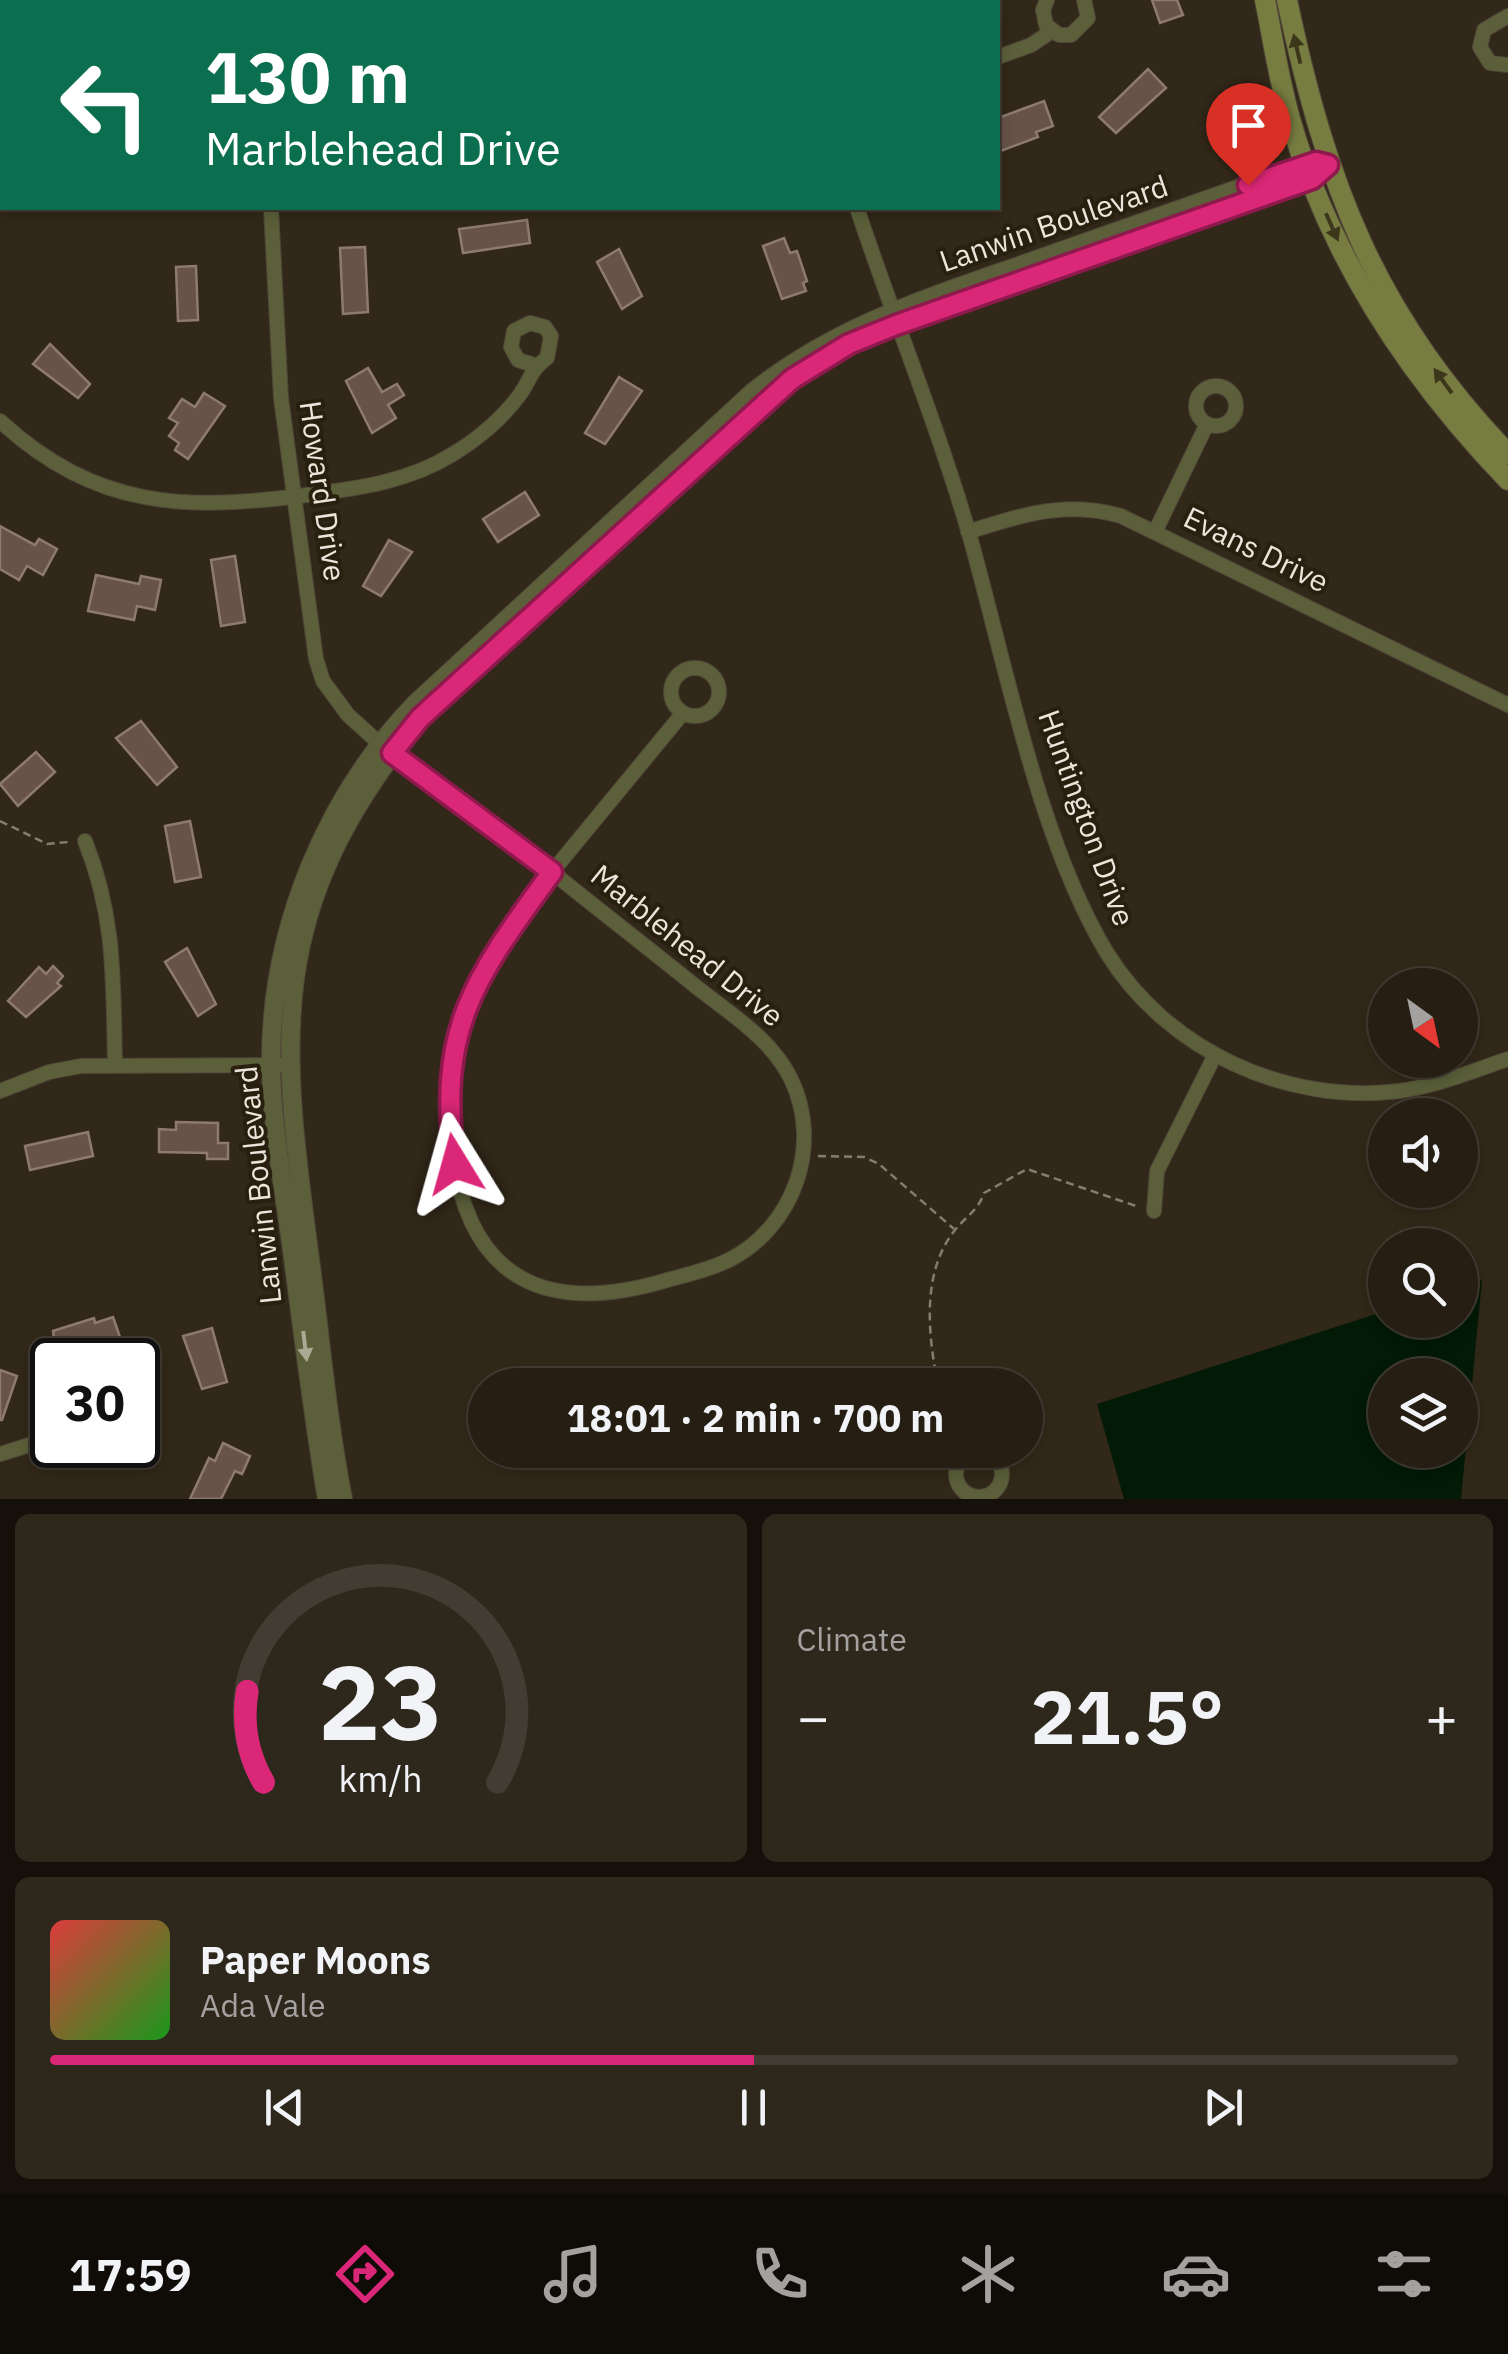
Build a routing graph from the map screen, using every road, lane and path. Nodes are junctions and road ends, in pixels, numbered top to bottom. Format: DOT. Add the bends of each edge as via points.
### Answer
graph roads {
  1 [pos="1047,0"];
  2 [pos="1084,0"];
  3 [pos="1264,0"];
  4 [pos="1287,0"];
  5 [pos="1508,16"];
  6 [pos="1052,31"];
  7 [pos="1000,56"];
  8 [pos="1508,66"];
  9 [pos="1315,170"];
  10 [pos="271,210"];
  11 [pos="858,210"];
  12 [pos="894,318"];
  13 [pos="534,364"];
  14 [pos="0,421"];
  15 [pos="1207,424"];
  16 [pos="1508,454"];
  17 [pos="1508,480"];
  18 [pos="296,496"];
  19 [pos="968,532"];
  20 [pos="1155,532"];
  21 [pos="1508,704"];
  22 [pos="684,713"];
  23 [pos="385,748"];
  24 [pos="0,821"];
  25 [pos="85,841"];
  26 [pos="552,872"];
  27 [pos="1215,1055"];
  28 [pos="1508,1059"];
  29 [pos="115,1064"];
  30 [pos="279,1065"];
  31 [pos="0,1091"];
  32 [pos="804,1155"];
  33 [pos="1154,1211"];
  34 [pos="955,1230"];
  35 [pos="934,1368"];
  36 [pos="30,1445"];
  37 [pos="0,1454"];
  38 [pos="957,1468"];
  39 [pos="999,1468"];
  40 [pos="969,1498"];
  41 [pos="327,1499"];
  42 [pos="344,1499"];
  1 -- 6 [label="street" via="1043,18"];
  2 -- 6 [label="street" via="1085,25 1070,35"];
  3 -- 9 [label="main road" via="1284,94"];
  9 -- 4 [label="main road, one-way"];
  5 -- 8 [label="street" via="1488,27 1480,46 1490,63"];
  6 -- 7 [label="street"];
  9 -- 12 [label="street, Lanwin Boulevard"];
  16 -- 9 [label="main road, one-way" via="1455,398 1400,318"];
  9 -- 17 [label="main road, one-way" via="1362,291 1384,327 1441,410"];
  10 -- 18 [label="street, Howard Drive" via="278,366"];
  11 -- 12 [label="street, Huntington Drive"];
  12 -- 19 [label="street, Huntington Drive"];
  12 -- 23 [label="street, Lanwin Boulevard" via="848,328 753,392 416,703"];
  13 -- 18 [label="street" via="501,416 453,454 398,480"];
  14 -- 18 [label="street" via="64,469 144,499 210,506"];
  15 -- 20 [label="street"];
  18 -- 23 [label="street, Howard Drive" via="316,659 334,699"];
  19 -- 20 [label="street, Evans Drive" via="1030,512 1077,507"];
  19 -- 27 [label="street, Huntington Drive" via="1044,802 1091,923 1130,985"];
  20 -- 21 [label="street, Evans Drive"];
  22 -- 26 [label="street"];
  23 -- 26 [label="street, Marblehead Drive"];
  23 -- 30 [label="street, Lanwin Boulevard" via="322,838 302,886 277,986"];
  24 -- 25 [label="path" via="47,844"];
  25 -- 29 [label="street" via="112,936"];
  26 -- 32 [label="street, Marblehead Drive" via="778,1057 800,1102"];
  26 -- 32 [label="street, Marblehead Drive" via="477,980 449,1076 458,1192 492,1254 528,1281 592,1297 714,1266 753,1244 780,1215"];
  27 -- 28 [label="street, Huntington Drive" via="1288,1084 1361,1093 1429,1086"];
  27 -- 33 [label="street" via="1157,1171"];
  29 -- 30 [label="street"];
  29 -- 31 [label="street" via="49,1072"];
  30 -- 41 [label="street, Lanwin Boulevard, one-way"];
  30 -- 42 [label="street, Lanwin Boulevard"];
  32 -- 34 [label="path" via="864,1157 879,1164"];
  33 -- 34 [label="path" via="1027,1169 984,1193"];
  34 -- 35 [label="path" via="936,1262"];
  36 -- 37 [label="street"];
  38 -- 40 [label="street" via="959,1487"];
  39 -- 40 [label="street" via="993,1492"];
}
